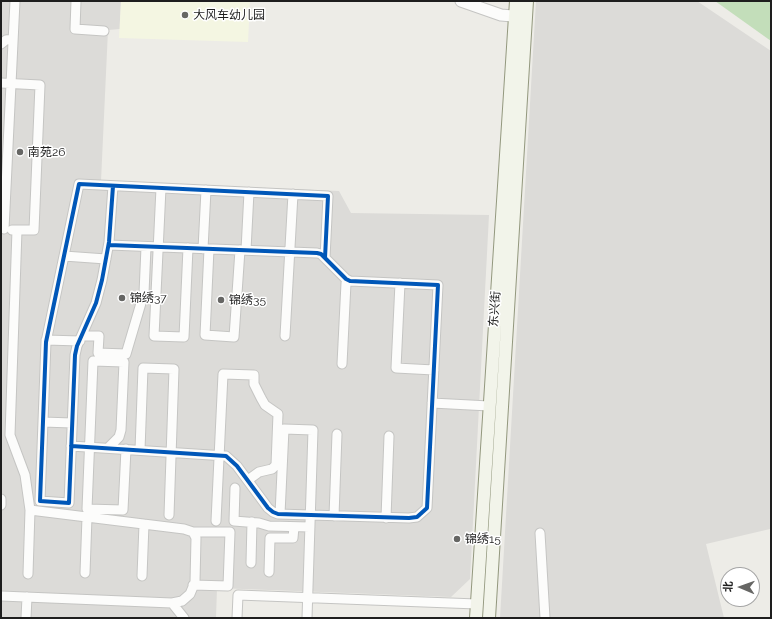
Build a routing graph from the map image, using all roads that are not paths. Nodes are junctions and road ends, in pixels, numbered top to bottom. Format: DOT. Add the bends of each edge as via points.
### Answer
graph roads {
  1 [pos="15,1"];
  2 [pos="76,1"];
  3 [pos="461,1"];
  4 [pos="516,1"];
  5 [pos="527,1"];
  6 [pos="520,17"];
  7 [pos="104,31"];
  8 [pos="13,39"];
  9 [pos="1,44"];
  10 [pos="6,84"];
  11 [pos="113,186"];
  12 [pos="162,188"];
  13 [pos="206,190"];
  14 [pos="249,192"];
  15 [pos="293,194"];
  16 [pos="2,229"];
  17 [pos="17,230"];
  18 [pos="109,246"];
  19 [pos="146,247"];
  20 [pos="159,247"];
  21 [pos="188,248"];
  22 [pos="206,249"];
  23 [pos="243,250"];
  24 [pos="290,252"];
  25 [pos="64,256"];
  26 [pos="325,258"];
  27 [pos="106,259"];
  28 [pos="348,280"];
  29 [pos="400,283"];
  30 [pos="286,336"];
  31 [pos="81,338"];
  32 [pos="46,340"];
  33 [pos="342,364"];
  34 [pos="434,370"];
  35 [pos="432,403"];
  36 [pos="495,406"];
  37 [pos="43,422"];
  38 [pos="72,423"];
  39 [pos="337,434"];
  40 [pos="388,436"];
  41 [pos="71,446"];
  42 [pos="89,447"];
  43 [pos="108,448"];
  44 [pos="126,449"];
  45 [pos="140,450"];
  46 [pos="172,452"];
  47 [pos="220,455"];
  48 [pos="248,480"];
  49 [pos="235,488"];
  50 [pos="1,499"];
  51 [pos="1,505"];
  52 [pos="30,510"];
  53 [pos="280,514"];
  54 [pos="169,515"];
  55 [pos="310,515"];
  56 [pos="334,516"];
  57 [pos="87,517"];
  58 [pos="386,518"];
  59 [pos="216,521"];
  60 [pos="252,522"];
  61 [pos="144,524"];
  62 [pos="294,527"];
  63 [pos="310,527"];
  64 [pos="193,532"];
  65 [pos="540,533"];
  66 [pos="251,563"];
  67 [pos="85,572"];
  68 [pos="269,572"];
  69 [pos="28,574"];
  70 [pos="142,576"];
  71 [pos="193,585"];
  72 [pos="1,596"];
  73 [pos="27,597"];
  74 [pos="308,598"];
  75 [pos="172,603"];
  76 [pos="483,604"];
  77 [pos="26,618"];
  78 [pos="184,618"];
  79 [pos="237,618"];
  80 [pos="307,618"];
  81 [pos="476,618"];
  82 [pos="488,618"];
  83 [pos="545,618"];
  1 -- 8 [label="street"];
  2 -- 7 [label="street" via="75,29"];
  3 -- 6 [label="street" via="501,15"];
  4 -- 6 [label="main road, 东兴街"];
  5 -- 6 [label="main road, 东兴街"];
  6 -- 36 [label="main road, 东兴街"];
  8 -- 9 [label="street"];
  8 -- 10 [label="street"];
  10 -- 16 [label="street"];
  10 -- 17 [label="street" via="40,85 34,230"];
  11 -- 12 [label="street"];
  11 -- 18 [label="street"];
  11 -- 25 [label="street" via="79,184"];
  12 -- 13 [label="street"];
  12 -- 20 [label="street"];
  13 -- 14 [label="street"];
  13 -- 22 [label="street"];
  14 -- 15 [label="street"];
  14 -- 23 [label="street"];
  15 -- 24 [label="street"];
  15 -- 26 [label="street" via="328,196"];
  16 -- 17 [label="street"];
  17 -- 52 [label="street" via="10,435 25,475"];
  18 -- 19 [label="street"];
  18 -- 27 [label="street"];
  19 -- 20 [label="street"];
  19 -- 31 [label="street" via="144,292 126,354 98,353 99,336"];
  20 -- 21 [label="street"];
  20 -- 21 [label="street" via="154,336 184,337"];
  21 -- 22 [label="street"];
  22 -- 23 [label="street"];
  22 -- 23 [label="street" via="205,335 234,337"];
  23 -- 24 [label="street"];
  24 -- 26 [label="street" via="317,253"];
  24 -- 30 [label="street"];
  25 -- 27 [label="street"];
  25 -- 32 [label="street"];
  26 -- 28 [label="street"];
  27 -- 31 [label="street" via="99,292"];
  28 -- 29 [label="street"];
  28 -- 33 [label="street"];
  29 -- 34 [label="street" via="438,285"];
  29 -- 34 [label="street" via="396,368"];
  31 -- 32 [label="street"];
  31 -- 38 [label="street" via="75,355"];
  32 -- 37 [label="street"];
  34 -- 35 [label="street"];
  35 -- 36 [label="street"];
  35 -- 58 [label="street" via="427,508 417,517"];
  36 -- 76 [label="main road, 东兴街"];
  37 -- 38 [label="street"];
  37 -- 41 [label="street" via="40,502 69,503"];
  38 -- 41 [label="street"];
  39 -- 56 [label="street"];
  40 -- 58 [label="street"];
  41 -- 42 [label="street"];
  42 -- 43 [label="street"];
  42 -- 43 [label="street" via="93,361 124,362 121,430 119,437"];
  42 -- 44 [label="street" via="87,508 123,510"];
  43 -- 44 [label="street"];
  44 -- 45 [label="street"];
  45 -- 46 [label="street"];
  45 -- 46 [label="street" via="143,368 174,370"];
  46 -- 47 [label="street"];
  46 -- 54 [label="street"];
  47 -- 48 [label="street" via="232,460"];
  47 -- 48 [label="street" via="223,374 254,375 254,384 261,398 278,414 276,465"];
  47 -- 59 [label="street"];
  48 -- 53 [label="street" via="268,508"];
  49 -- 60 [label="street" via="234,522"];
  50 -- 51 [label="street"];
  52 -- 57 [label="street"];
  52 -- 69 [label="street"];
  53 -- 55 [label="street"];
  53 -- 55 [label="street" via="284,429 313,430"];
  55 -- 56 [label="street"];
  55 -- 63 [label="street"];
  56 -- 58 [label="street"];
  57 -- 61 [label="street"];
  57 -- 67 [label="street"];
  60 -- 62 [label="street"];
  60 -- 66 [label="street"];
  61 -- 64 [label="street"];
  61 -- 70 [label="street"];
  62 -- 63 [label="street"];
  62 -- 68 [label="street" via="293,538 270,538"];
  63 -- 74 [label="street"];
  64 -- 71 [label="street" via="196,538"];
  64 -- 71 [label="street" via="230,532 228,586"];
  65 -- 83 [label="street"];
  71 -- 75 [label="street" via="190,594 182,601"];
  72 -- 73 [label="street"];
  73 -- 75 [label="street"];
  73 -- 77 [label="street"];
  74 -- 76 [label="street"];
  74 -- 79 [label="street" via="238,595"];
  74 -- 80 [label="street"];
  75 -- 78 [label="street"];
  76 -- 81 [label="main road, 东兴街"];
  76 -- 82 [label="main road, 东兴街"];
}
